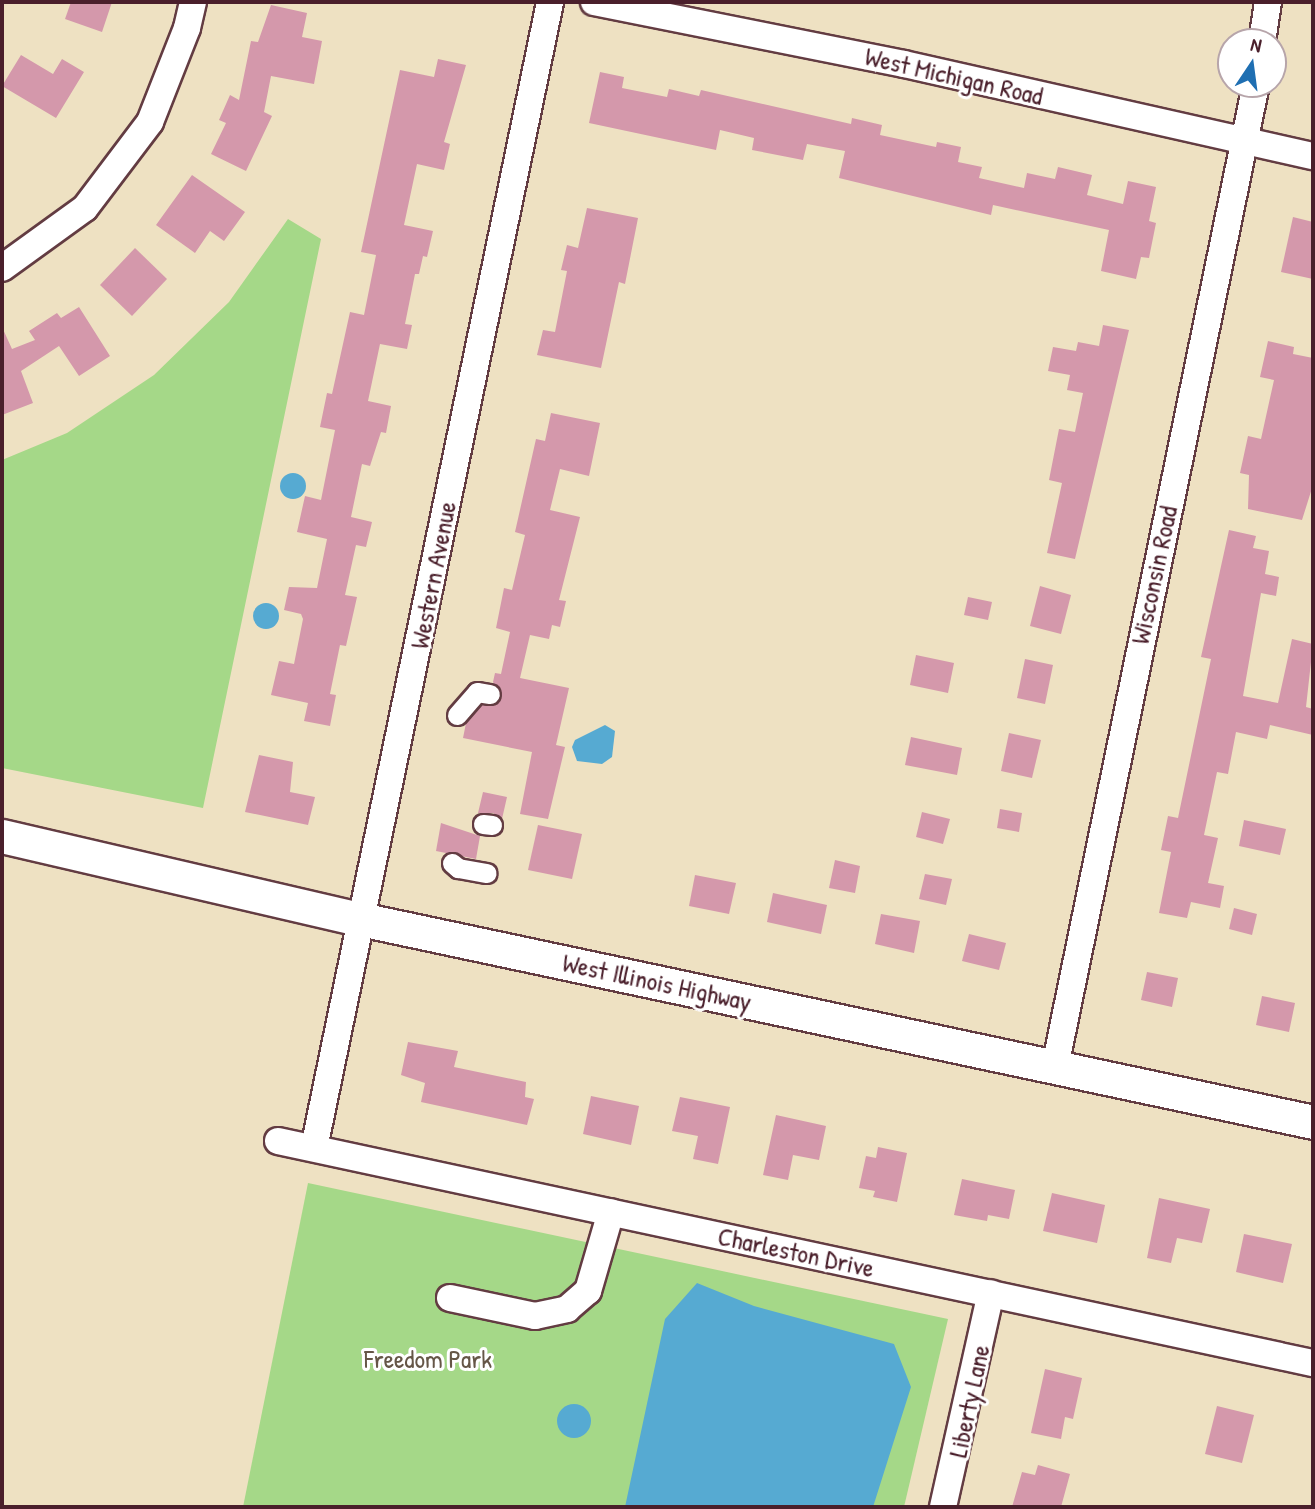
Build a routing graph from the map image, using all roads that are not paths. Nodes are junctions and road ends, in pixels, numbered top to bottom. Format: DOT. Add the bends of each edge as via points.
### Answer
graph roads {
  1 [pos="193,2"];
  2 [pos="550,2"];
  3 [pos="594,2"];
  4 [pos="1268,2"];
  5 [pos="1264,28"];
  6 [pos="1254,98"];
  7 [pos="1247,142"];
  8 [pos="1313,156"];
  9 [pos="2,268"];
  10 [pos="490,694"];
  11 [pos="457,715"];
  12 [pos="2,836"];
  13 [pos="452,863"];
  14 [pos="487,873"];
  15 [pos="360,919"];
  16 [pos="1055,1067"];
  17 [pos="1313,1122"];
  18 [pos="278,1140"];
  19 [pos="313,1148"];
  20 [pos="611,1212"];
  21 [pos="991,1293"];
  22 [pos="450,1298"];
  23 [pos="1313,1363"];
  24 [pos="943,1507"];
  1 -- 9 [label="street" via="150,122 85,208"];
  2 -- 15 [label="street, Western Avenue"];
  3 -- 7 [label="street, West Michigan Road" via="904,64"];
  4 -- 5 [label="street"];
  6 -- 7 [label="street, Wisconsin Road"];
  7 -- 8 [label="street, West Michigan Road"];
  7 -- 16 [label="street, Wisconsin Road"];
  10 -- 11 [label="street" via="477,692"];
  12 -- 15 [label="street, West Illinois Highway"];
  13 -- 14 [label="street"];
  15 -- 16 [label="street, West Illinois Highway"];
  15 -- 19 [label="street, Western Avenue"];
  16 -- 17 [label="street, West Illinois Highway"];
  18 -- 19 [label="street, Charleston Drive"];
  19 -- 20 [label="street, Charleston Drive"];
  20 -- 21 [label="street, Charleston Drive"];
  20 -- 22 [label="street" via="588,1291 567,1309 535,1316"];
  21 -- 23 [label="street, Charleston Drive"];
  21 -- 24 [label="street, Liberty Lane"];
}
